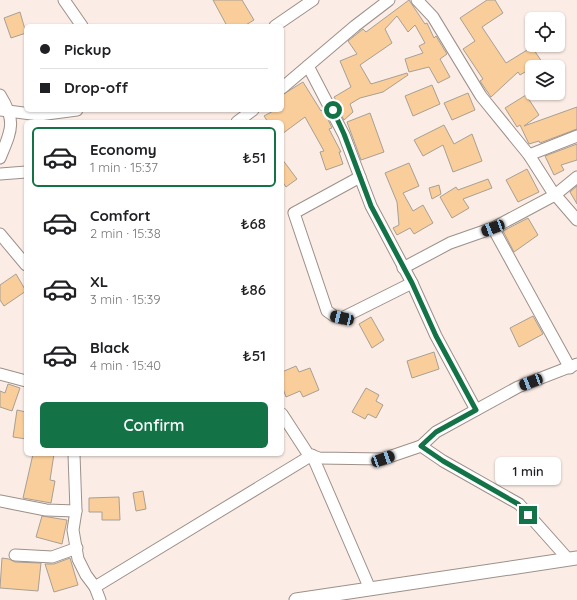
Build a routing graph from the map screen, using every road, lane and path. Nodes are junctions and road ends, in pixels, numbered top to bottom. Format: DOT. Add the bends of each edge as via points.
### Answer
graph roads {
  1 [pos="64,0"];
  2 [pos="312,0"];
  3 [pos="389,0"];
  4 [pos="417,0"];
  5 [pos="81,24"];
  6 [pos="278,24"];
  7 [pos="308,66"];
  8 [pos="284,86"];
  9 [pos="0,95"];
  10 [pos="5,110"];
  11 [pos="61,112"];
  12 [pos="250,112"];
  13 [pos="240,120"];
  14 [pos="577,136"];
  15 [pos="529,155"];
  16 [pos="0,158"];
  17 [pos="24,172"];
  18 [pos="0,174"];
  19 [pos="360,177"];
  20 [pos="577,177"];
  21 [pos="555,195"];
  22 [pos="577,220"];
  23 [pos="493,228"];
  24 [pos="0,234"];
  25 [pos="24,263"];
  26 [pos="403,268"];
  27 [pos="412,283"];
  28 [pos="573,366"];
  29 [pos="0,374"];
  30 [pos="24,380"];
  31 [pos="476,410"];
  32 [pos="284,417"];
  33 [pos="421,446"];
  34 [pos="312,455"];
  35 [pos="74,456"];
  36 [pos="0,501"];
  37 [pos="76,511"];
  38 [pos="77,548"];
  39 [pos="15,555"];
  40 [pos="572,559"];
  41 [pos="95,587"];
  42 [pos="370,589"];
  43 [pos="100,600"];
  44 [pos="296,600"];
  1 -- 5 [label="street"];
  2 -- 6 [label="street"];
  3 -- 7 [label="street"];
  4 -- 15 [label="street" via="433,17 481,96"];
  7 -- 8 [label="street"];
  7 -- 19 [label="street" via="344,134"];
  9 -- 10 [label="street"];
  10 -- 11 [label="street" via="38,115"];
  10 -- 16 [label="street" via="11,130"];
  12 -- 13 [label="street"];
  14 -- 15 [label="street"];
  15 -- 21 [label="street"];
  17 -- 18 [label="street"];
  19 -- 26 [label="street" via="371,206"];
  19 -- 27 [label="street" via="294,213 327,311 342,318"];
  20 -- 21 [label="street"];
  21 -- 22 [label="street"];
  21 -- 23 [label="street"];
  23 -- 26 [label="street" via="450,243"];
  23 -- 28 [label="street"];
  24 -- 25 [label="street"];
  26 -- 27 [label="street"];
  27 -- 31 [label="street" via="436,336"];
  28 -- 31 [label="street" via="518,388"];
  29 -- 30 [label="street"];
  31 -- 33 [label="street" via="436,432"];
  32 -- 34 [label="street" via="298,441 308,454"];
  33 -- 34 [label="street" via="383,459 319,458"];
  33 -- 40 [label="street" via="518,504"];
  34 -- 41 [label="street"];
  34 -- 42 [label="street"];
  35 -- 37 [label="street"];
  36 -- 37 [label="street" via="46,510"];
  37 -- 38 [label="street" via="73,530"];
  38 -- 39 [label="street" via="52,558"];
  38 -- 41 [label="street" via="78,559"];
  40 -- 42 [label="street"];
  41 -- 43 [label="street"];
  42 -- 44 [label="street"];
}
